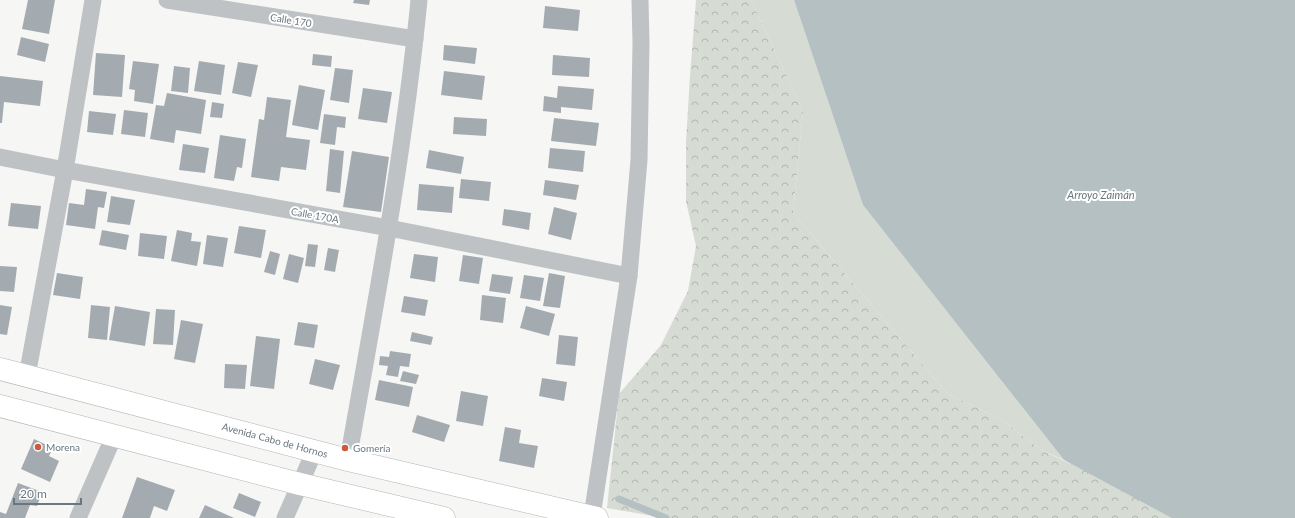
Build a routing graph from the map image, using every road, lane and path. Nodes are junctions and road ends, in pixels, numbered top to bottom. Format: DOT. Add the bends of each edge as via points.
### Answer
graph roads {
  1 [pos="93,0"];
  2 [pos="167,0"];
  3 [pos="419,0"];
  4 [pos="640,0"];
  5 [pos="415,39"];
  6 [pos="0,157"];
  7 [pos="65,170"];
  8 [pos="389,228"];
  9 [pos="630,276"];
  10 [pos="0,369"];
  11 [pos="27,376"];
  12 [pos="0,406"];
  13 [pos="114,436"];
  14 [pos="314,450"];
  15 [pos="348,460"];
  16 [pos="300,484"];
  17 [pos="595,517"];
  18 [pos="78,518"];
  19 [pos="285,518"];
  20 [pos="444,518"];
  1 -- 7 [label="street"];
  2 -- 5 [label="street, Calle 170"];
  3 -- 5 [label="street"];
  4 -- 9 [label="street" via="639,160"];
  5 -- 8 [label="street"];
  6 -- 7 [label="street, Calle 170A"];
  7 -- 8 [label="street, Calle 170A"];
  7 -- 11 [label="street"];
  8 -- 9 [label="street, Calle 170A"];
  8 -- 15 [label="street"];
  9 -- 17 [label="street"];
  10 -- 11 [label="main road, Avenida Cabo de Hornos"];
  11 -- 14 [label="main road, Avenida Cabo de Hornos"];
  12 -- 13 [label="main road"];
  13 -- 16 [label="main road"];
  13 -- 18 [label="street"];
  14 -- 15 [label="main road, Avenida Cabo de Hornos"];
  14 -- 16 [label="street"];
  15 -- 17 [label="main road, Avenida Cabo de Hornos"];
  16 -- 19 [label="street"];
  16 -- 20 [label="main road"];
}
